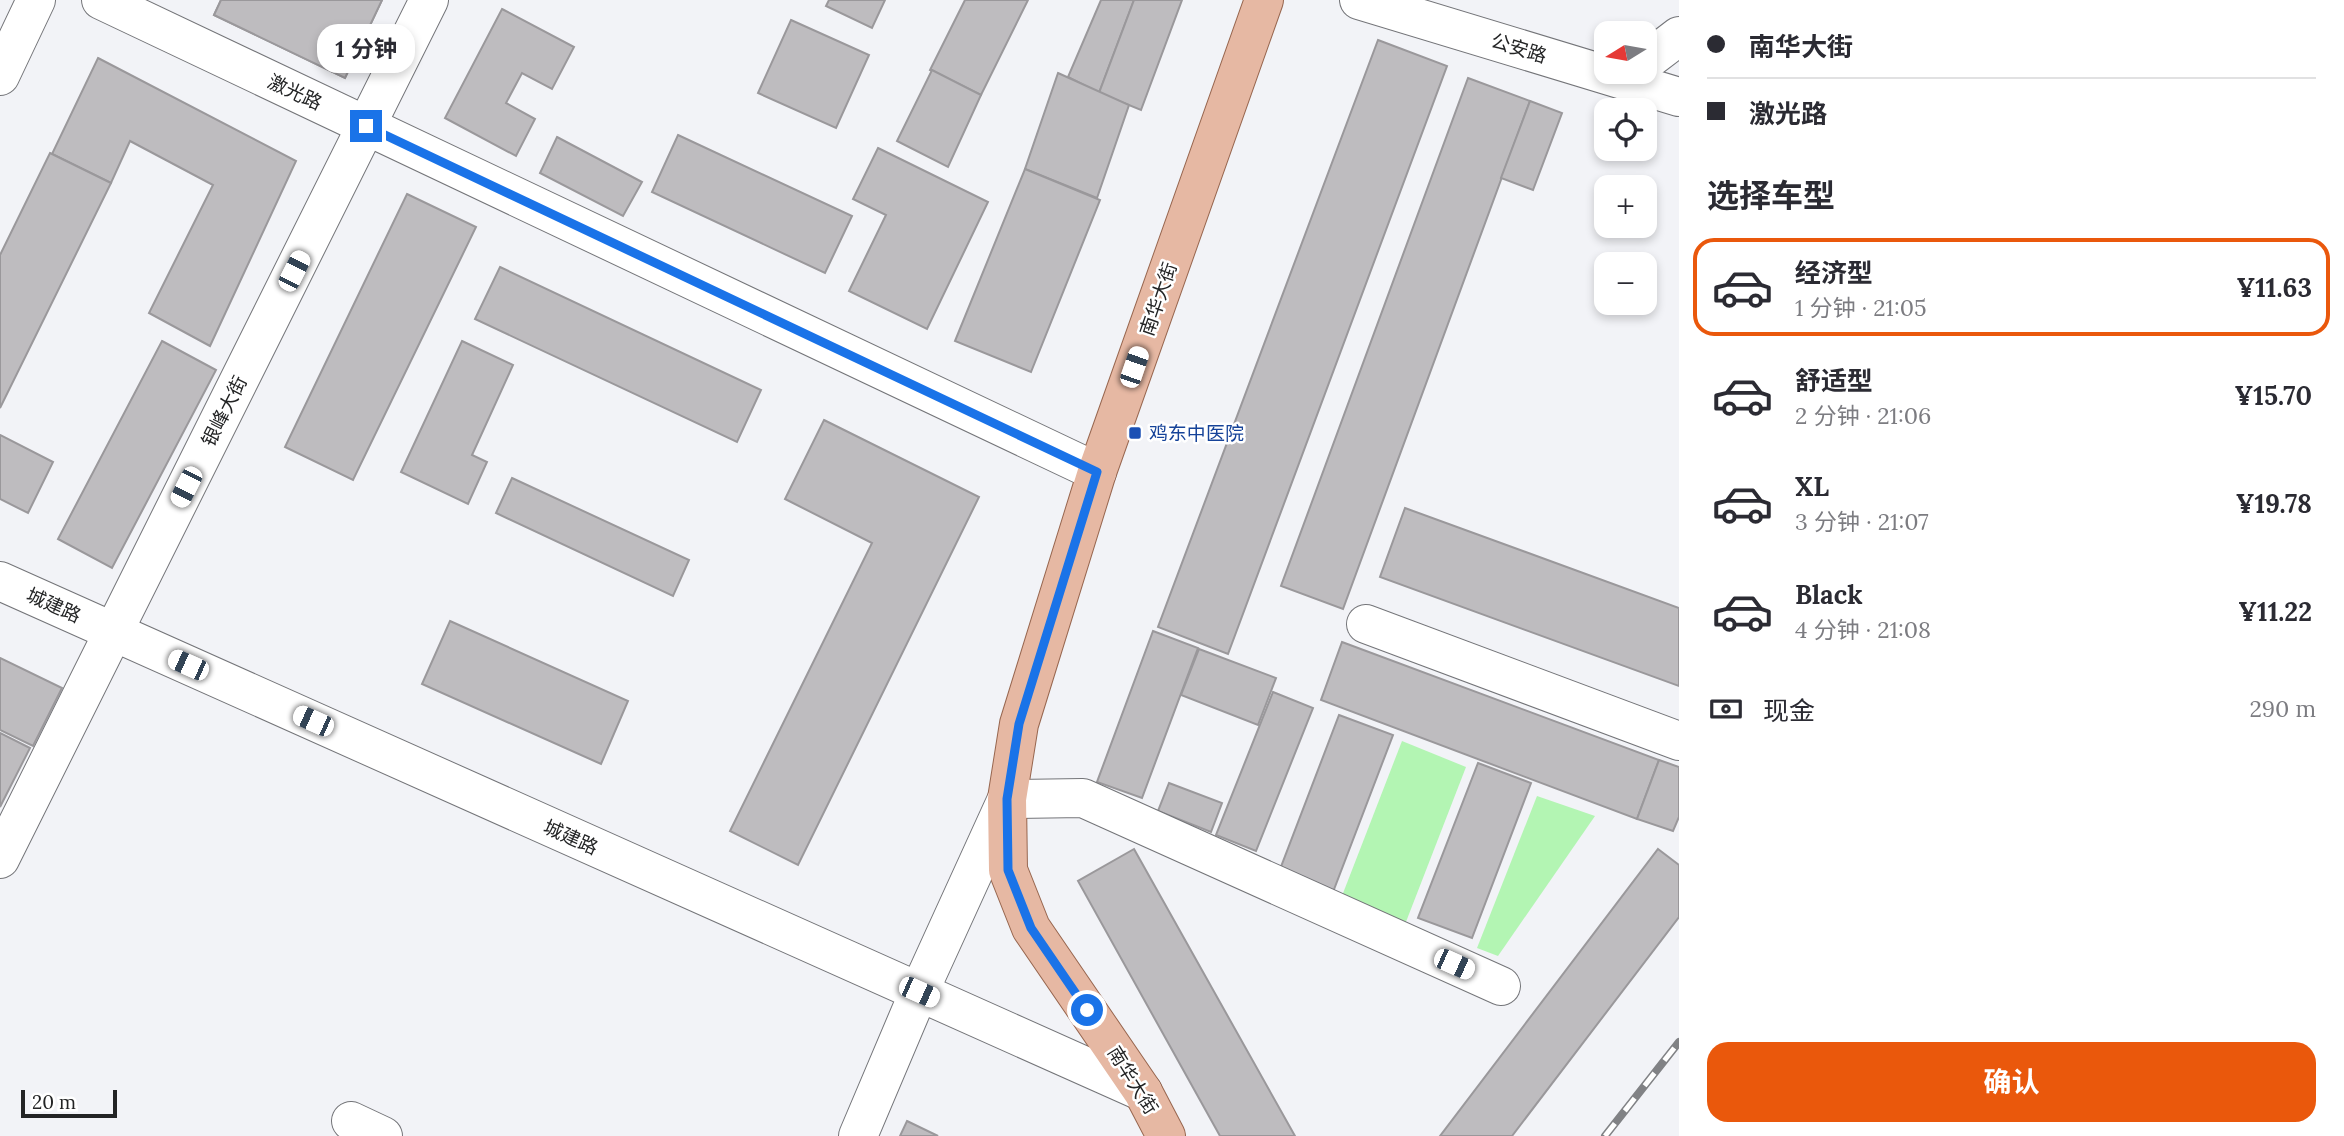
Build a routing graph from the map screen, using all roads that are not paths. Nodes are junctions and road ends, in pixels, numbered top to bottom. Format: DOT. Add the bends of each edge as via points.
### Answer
graph roads {
  1 [pos="36,0"];
  2 [pos="101,0"];
  3 [pos="429,0"];
  4 [pos="1264,0"];
  5 [pos="1359,0"];
  6 [pos="1679,36"];
  7 [pos="1657,53"];
  8 [pos="1594,61"];
  9 [pos="0,76"];
  10 [pos="1656,84"];
  11 [pos="1679,97"];
  12 [pos="366,126"];
  13 [pos="1097,472"];
  14 [pos="0,581"];
  15 [pos="1366,624"];
  16 [pos="113,632"];
  17 [pos="1679,741"];
  18 [pos="1007,799"];
  19 [pos="0,859"];
  20 [pos="1501,986"];
  21 [pos="919,992"];
  22 [pos="1143,1092"];
  23 [pos="858,1136"];
  24 [pos="1166,1136"];
  1 -- 9 [label="street"];
  2 -- 12 [label="street, 激光路"];
  3 -- 12 [label="street, 银峰大街"];
  4 -- 13 [label="main road, 南华大街"];
  5 -- 8 [label="street, 公安路"];
  6 -- 7 [label="street"];
  10 -- 11 [label="street, 公安路"];
  12 -- 13 [label="street, 激光路"];
  12 -- 16 [label="street, 银峰大街"];
  13 -- 18 [label="main road, 南华大街" via="1019,724"];
  14 -- 16 [label="street, 城建路"];
  15 -- 17 [label="street"];
  16 -- 19 [label="street, 银峰大街"];
  16 -- 21 [label="street, 城建路"];
  18 -- 20 [label="street" via="1083,797"];
  18 -- 21 [label="street"];
  18 -- 22 [label="main road, 南华大街" via="1008,870 1031,928"];
  21 -- 22 [label="street, 城建路"];
  21 -- 23 [label="street"];
  22 -- 24 [label="main road, 南华大街"];
}
